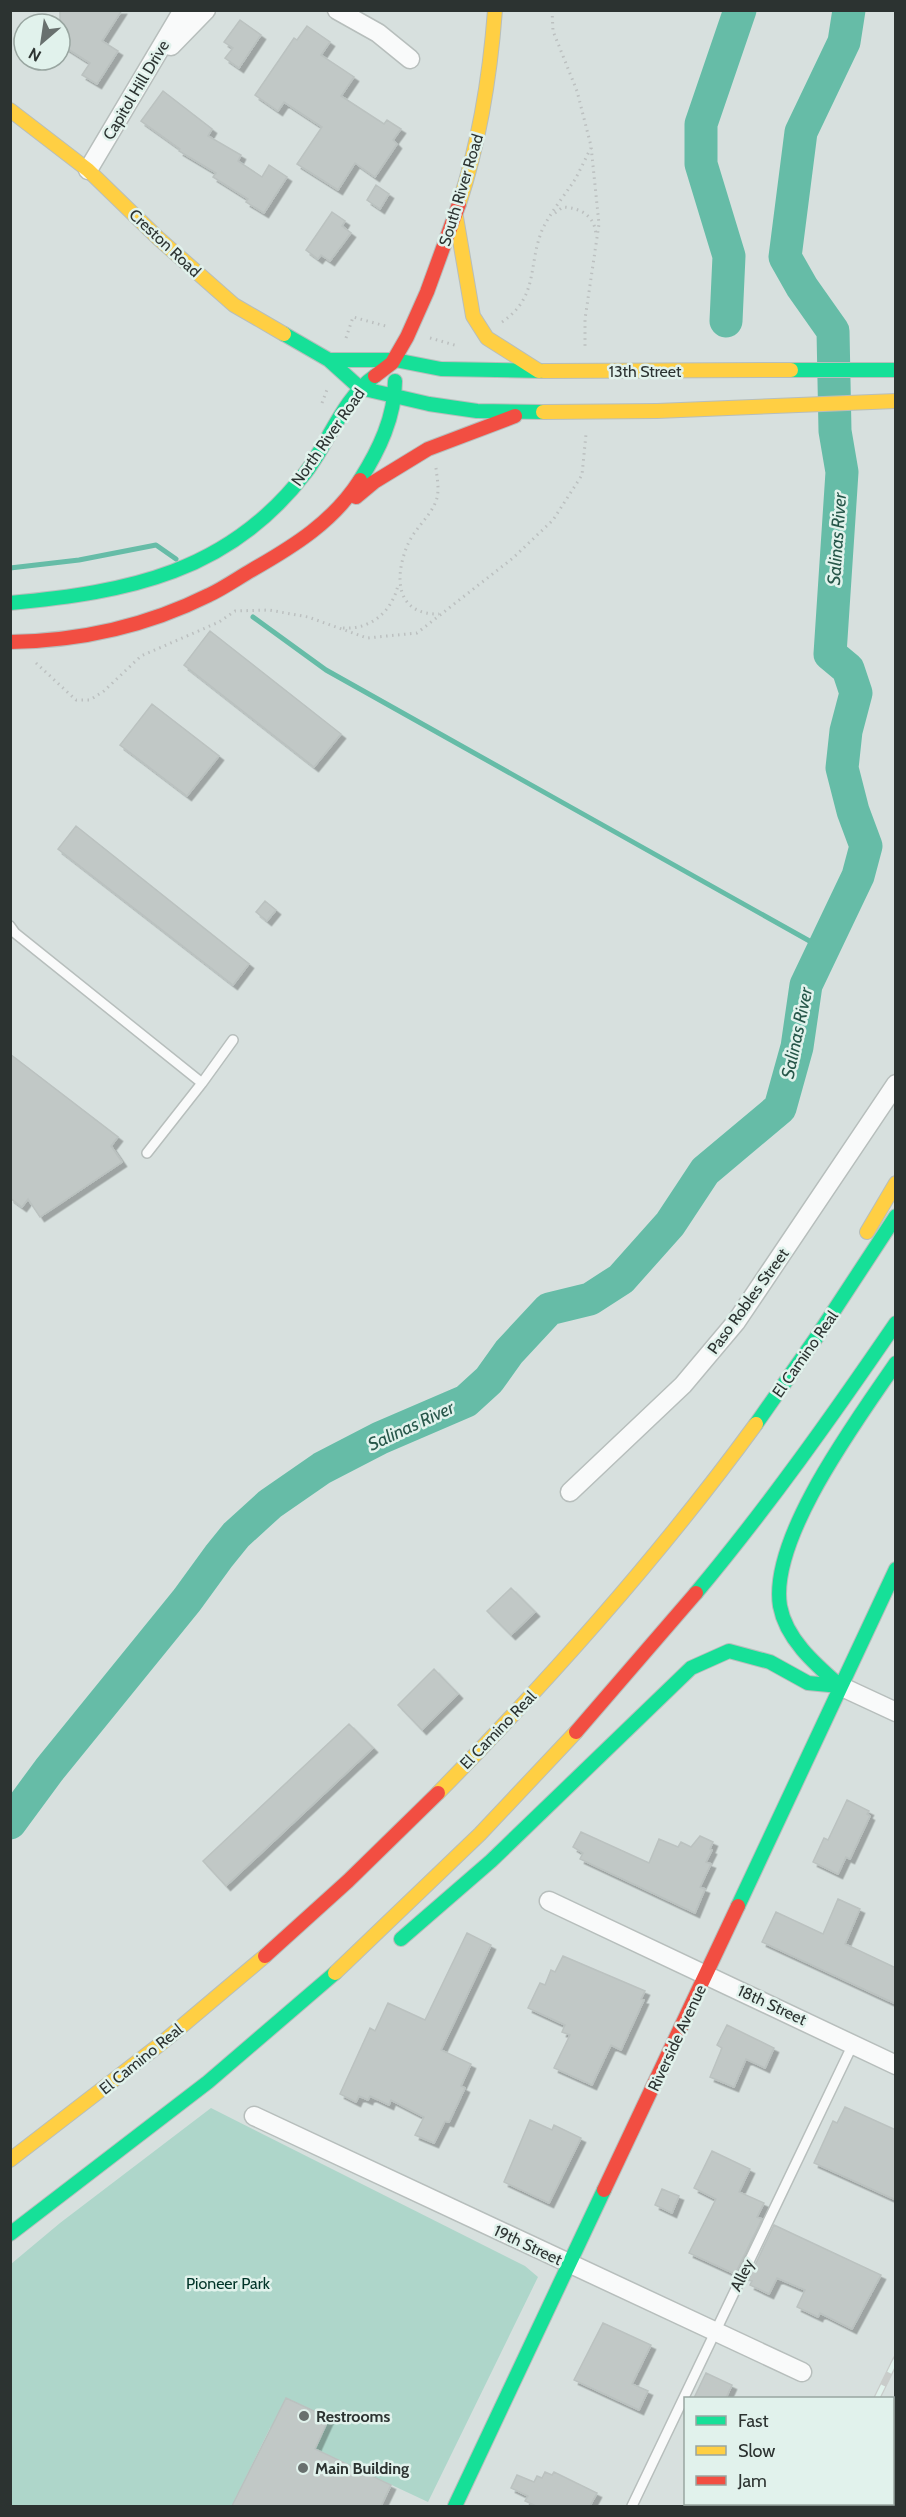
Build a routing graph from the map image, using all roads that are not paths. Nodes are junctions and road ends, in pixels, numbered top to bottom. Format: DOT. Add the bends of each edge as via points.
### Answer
graph roads {
  1 [pos="183,10"];
  2 [pos="206,10"];
  3 [pos="337,10"];
  4 [pos="495,10"];
  5 [pos="410,59"];
  6 [pos="149,70"];
  7 [pos="10,111"];
  8 [pos="88,170"];
  9 [pos="456,216"];
  10 [pos="329,360"];
  11 [pos="395,360"];
  12 [pos="896,370"];
  13 [pos="541,371"];
  14 [pos="360,388"];
  15 [pos="396,397"];
  16 [pos="894,401"];
  17 [pos="524,412"];
  18 [pos="328,520"];
  19 [pos="11,604"];
  20 [pos="10,642"];
  21 [pos="10,926"];
  22 [pos="233,1040"];
  23 [pos="202,1083"];
  24 [pos="896,1084"];
  25 [pos="147,1154"];
  26 [pos="896,1183"];
  27 [pos="896,1216"];
  28 [pos="835,1311"];
  29 [pos="896,1323"];
  30 [pos="896,1363"];
  31 [pos="570,1492"];
  32 [pos="896,1569"];
  33 [pos="840,1686"];
  34 [pos="896,1712"];
  35 [pos="549,1901"];
  36 [pos="393,1947"];
  37 [pos="707,1974"];
  38 [pos="853,2044"];
  39 [pos="896,2065"];
  40 [pos="244,2070"];
  41 [pos="254,2116"];
  42 [pos="171,2128"];
  43 [pos="134,2157"];
  44 [pos="10,2160"];
  45 [pos="101,2167"];
  46 [pos="10,2234"];
  47 [pos="570,2265"];
  48 [pos="715,2332"];
  49 [pos="802,2372"];
  50 [pos="455,2506"];
  51 [pos="632,2506"];
  1 -- 6 [label="street, Capitol Hill Drive"];
  2 -- 6 [label="street"];
  3 -- 5 [label="street" via="378,33"];
  4 -- 9 [label="main road, South River Road" via="488,88"];
  6 -- 8 [label="street, Capitol Hill Drive"];
  7 -- 8 [label="main road, Creston Road"];
  8 -- 10 [label="main road, Creston Road" via="234,305"];
  9 -- 11 [label="main road, South River Road" via="426,295"];
  9 -- 13 [label="main road" via="473,316 487,338"];
  10 -- 11 [label="main road"];
  10 -- 14 [label="main road, Creston Road"];
  11 -- 13 [label="main road, 13th Street" via="441,369"];
  11 -- 14 [label="main road, North River Road"];
  11 -- 15 [label="main road"];
  12 -- 13 [label="main road, 13th Street, bridge"];
  14 -- 15 [label="main road, Creston Road"];
  14 -- 19 [label="main road, North River Road" via="330,440 298,483 264,516 223,547 175,571 132,586"];
  15 -- 17 [label="main road, Creston Road" via="477,411"];
  15 -- 18 [label="main road" via="393,416 369,466"];
  16 -- 17 [label="main road, Creston Road, bridge"];
  17 -- 18 [label="main road" via="428,448 374,482"];
  18 -- 20 [label="main road" via="297,544 191,603 85,636"];
  21 -- 23 [label="lane"];
  22 -- 23 [label="lane"];
  23 -- 25 [label="lane"];
  24 -- 31 [label="street, Paso Robles Street" via="736,1322 683,1385"];
  26 -- 28 [label="main road" via="861,1242"];
  27 -- 28 [label="main road, El Camino Real"];
  28 -- 44 [label="main road, El Camino Real" via="675,1530 548,1680 310,1918 132,2068"];
  29 -- 45 [label="main road" via="708,1580 643,1658 504,1810 320,1988"];
  30 -- 33 [label="main road" via="830,1466 793,1533 779,1581 779,1604 796,1643"];
  32 -- 33 [label="main road, Riverside Avenue"];
  33 -- 34 [label="street"];
  33 -- 36 [label="main road" via="808,1683 770,1662 729,1651 691,1668 491,1861"];
  33 -- 37 [label="main road, Riverside Avenue"];
  35 -- 37 [label="street, 18th Street"];
  37 -- 38 [label="street, 18th Street"];
  37 -- 47 [label="main road, Riverside Avenue"];
  38 -- 39 [label="street, 18th Street"];
  38 -- 48 [label="lane, Alley"];
  40 -- 42 [label="main road"];
  41 -- 47 [label="street, 19th Street"];
  43 -- 45 [label="main road"];
  45 -- 46 [label="main road"];
  47 -- 48 [label="street, 19th Street"];
  47 -- 50 [label="main road, Riverside Avenue"];
  48 -- 49 [label="street, 19th Street"];
  48 -- 51 [label="lane, Alley"];
}
